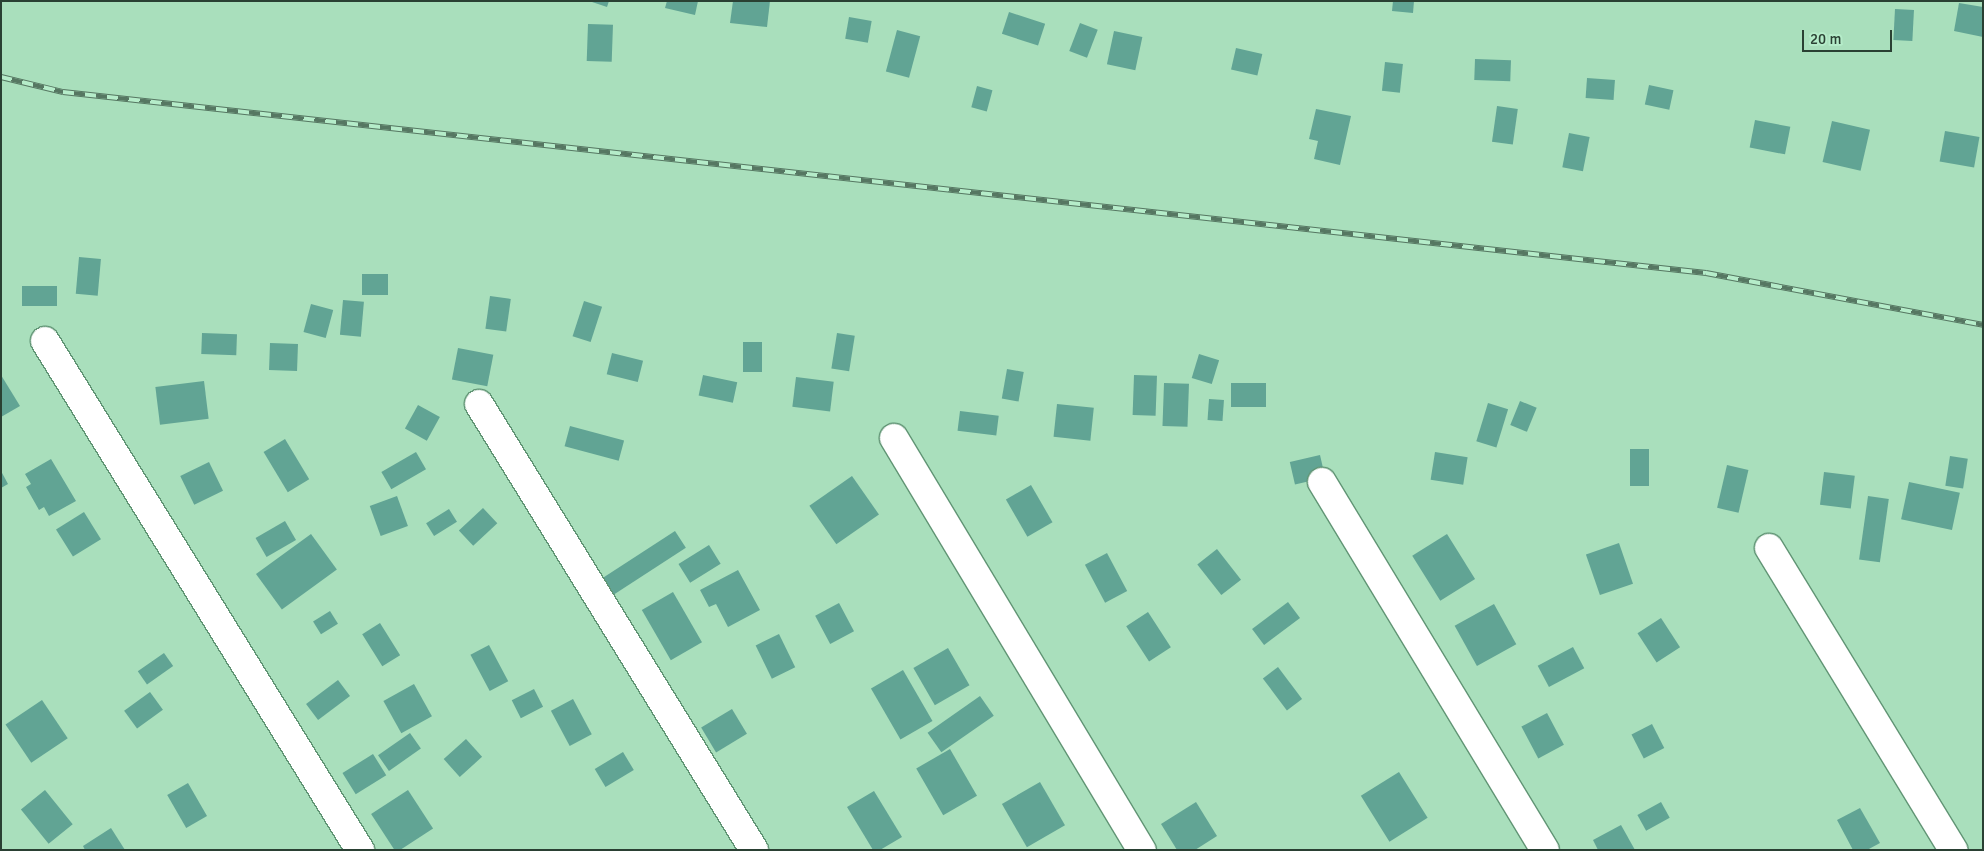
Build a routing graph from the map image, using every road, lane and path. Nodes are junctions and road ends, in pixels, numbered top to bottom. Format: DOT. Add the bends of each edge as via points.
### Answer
graph roads {
  1 [pos="45,341"];
  2 [pos="479,404"];
  3 [pos="894,438"];
  4 [pos="1322,482"];
  5 [pos="1769,548"];
  6 [pos="360,850"];
  7 [pos="754,850"];
  8 [pos="1142,850"];
  9 [pos="1545,850"];
  10 [pos="1953,850"];
  1 -- 6 [label="street"];
  2 -- 7 [label="street"];
  3 -- 8 [label="street"];
  4 -- 9 [label="street"];
  5 -- 10 [label="street"];
}
